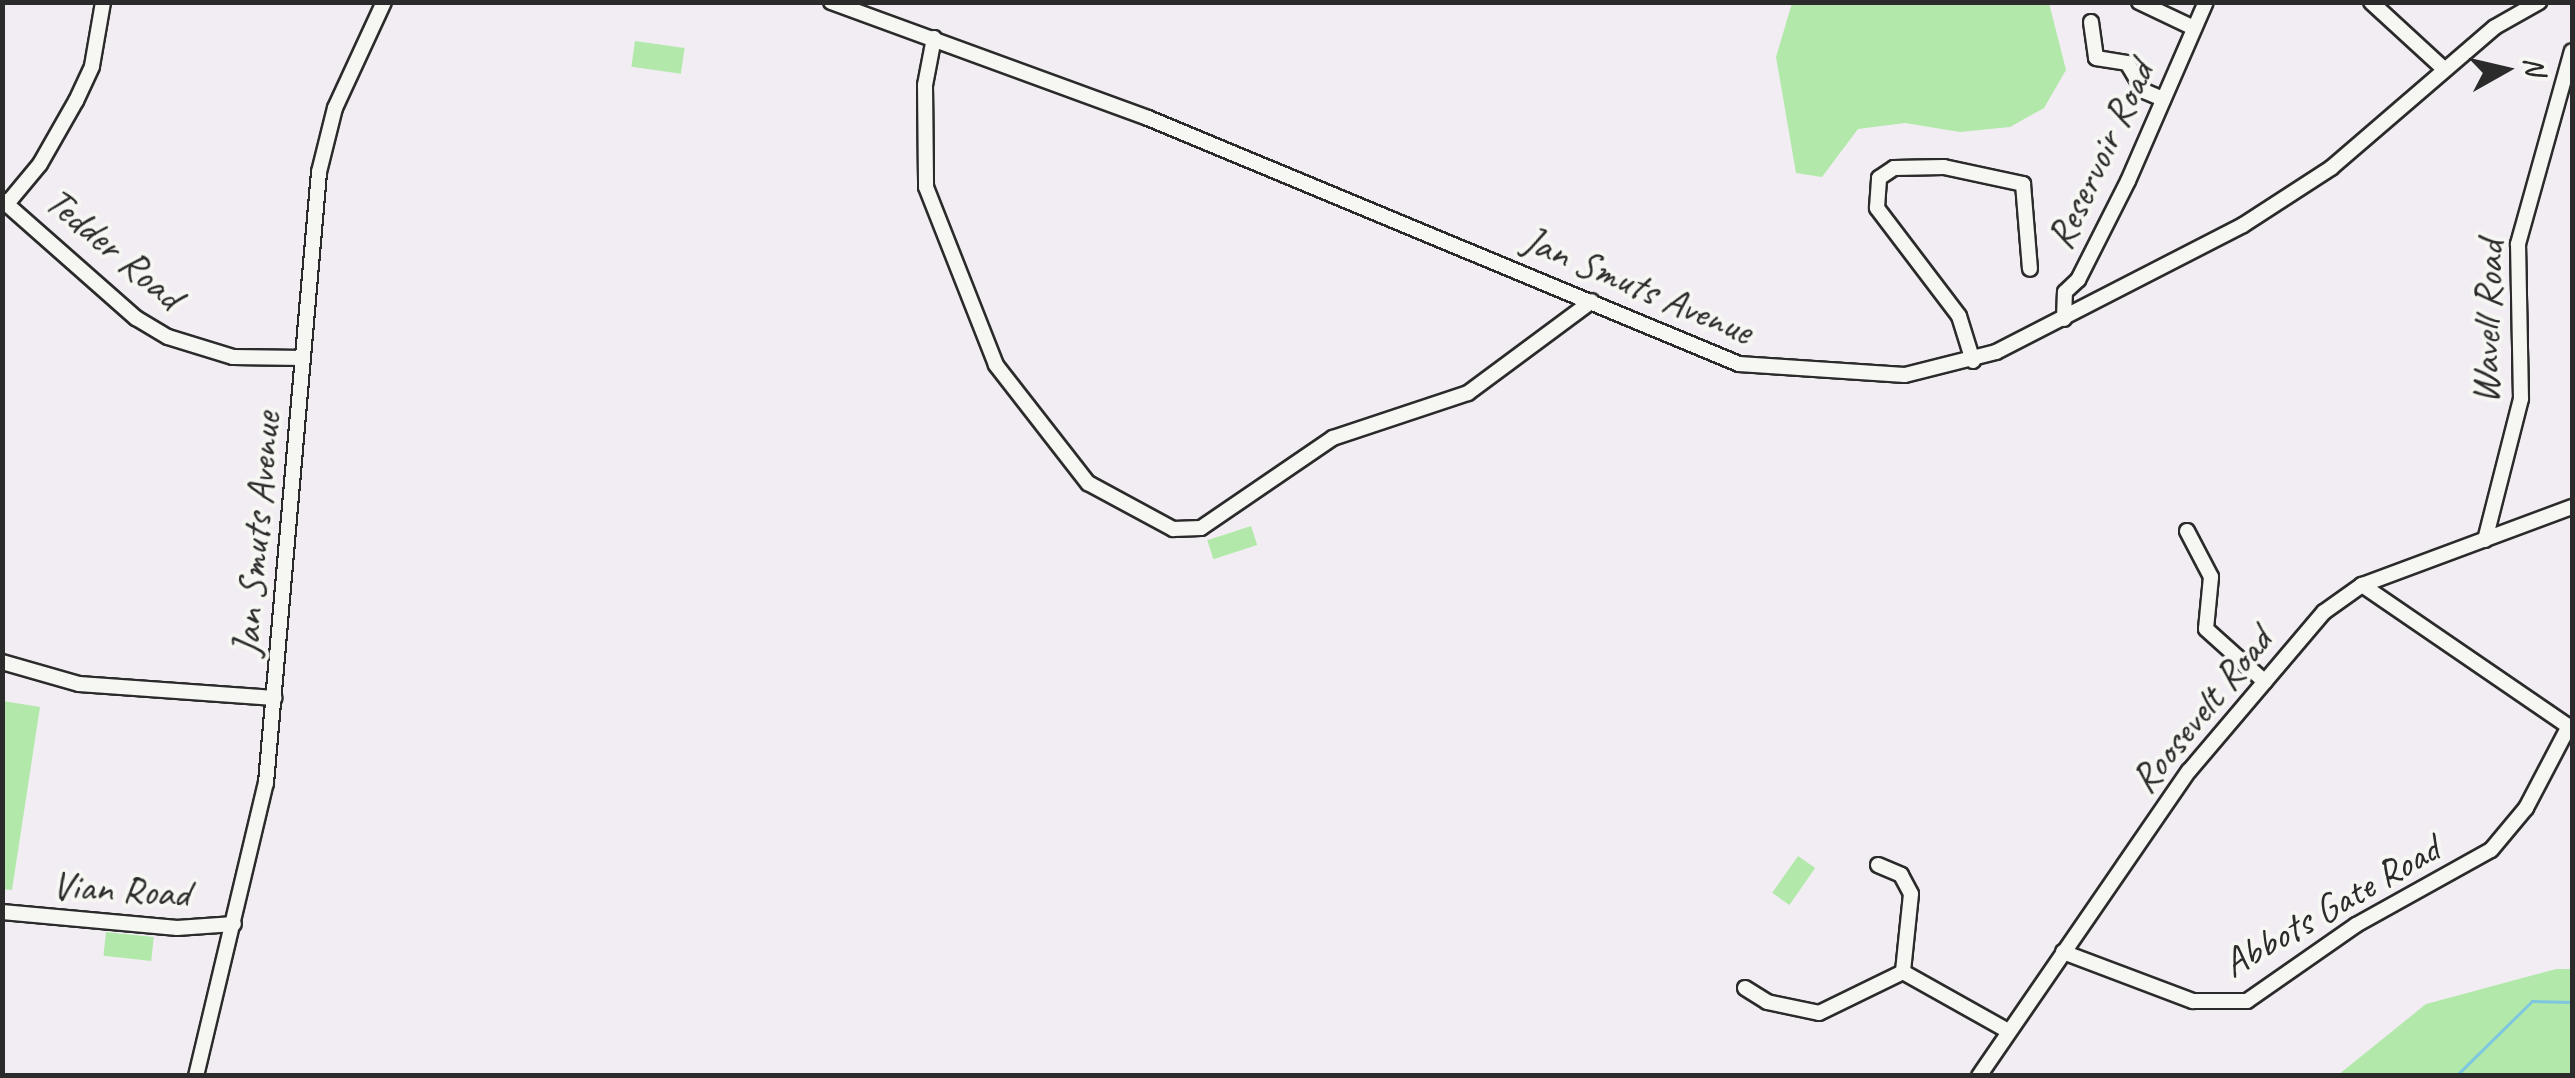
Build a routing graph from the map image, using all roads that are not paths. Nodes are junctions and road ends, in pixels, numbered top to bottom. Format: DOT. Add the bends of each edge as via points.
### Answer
graph roads {
  1 [pos="103,2"];
  2 [pos="384,2"];
  3 [pos="831,2"];
  4 [pos="2139,2"];
  5 [pos="2206,2"];
  6 [pos="2371,2"];
  7 [pos="2539,2"];
  8 [pos="2091,22"];
  9 [pos="2194,28"];
  10 [pos="934,38"];
  11 [pos="2572,51"];
  12 [pos="2446,70"];
  13 [pos="2163,100"];
  14 [pos="5,203"];
  15 [pos="2030,269"];
  16 [pos="2078,280"];
  17 [pos="1592,301"];
  18 [pos="2098,302"];
  19 [pos="2064,319"];
  20 [pos="302,358"];
  21 [pos="1973,360"];
  22 [pos="2572,508"];
  23 [pos="2187,531"];
  24 [pos="2485,540"];
  25 [pos="2402,570"];
  26 [pos="2362,585"];
  27 [pos="2389,603"];
  28 [pos="2,662"];
  29 [pos="2265,682"];
  30 [pos="274,698"];
  31 [pos="2571,728"];
  32 [pos="1878,865"];
  33 [pos="2,912"];
  34 [pos="234,924"];
  35 [pos="2062,952"];
  36 [pos="1903,972"];
  37 [pos="1744,988"];
  38 [pos="2008,1031"];
  39 [pos="196,1076"];
  40 [pos="1978,1076"];
  1 -- 14 [label="street" via="92,66 76,101 40,164"];
  2 -- 20 [label="street, Jan Smuts Avenue" via="325,143"];
  3 -- 10 [label="street, Jan Smuts Avenue"];
  4 -- 9 [label="street"];
  5 -- 9 [label="street, Reservoir Road"];
  6 -- 12 [label="street"];
  7 -- 12 [label="street, Jan Smuts Avenue"];
  8 -- 13 [label="street" via="2096,58 2128,64 2144,92"];
  9 -- 13 [label="street, Reservoir Road"];
  10 -- 17 [label="street, Jan Smuts Avenue" via="1133,112"];
  10 -- 17 [label="street" via="925,85 926,187 996,365 1088,483 1173,529 1207,524 1332,438 1468,393"];
  11 -- 24 [label="street, Wavell Road" via="2518,244 2521,399"];
  12 -- 18 [label="street, Jan Smuts Avenue" via="2284,200"];
  13 -- 16 [label="street, Reservoir Road"];
  14 -- 20 [label="street, Tedder Road" via="136,318 168,337 233,357"];
  15 -- 21 [label="street" via="2023,184 1944,167 1882,175 1874,190 1877,208 1929,269"];
  16 -- 18 [label="street, Reservoir Road" via="2087,282"];
  16 -- 19 [label="street, Reservoir Road" via="2066,292"];
  17 -- 21 [label="street, Jan Smuts Avenue" via="1756,369 1905,375"];
  18 -- 19 [label="street, Jan Smuts Avenue"];
  19 -- 21 [label="street, Jan Smuts Avenue"];
  20 -- 30 [label="street, Jan Smuts Avenue"];
  22 -- 24 [label="street, Roosevelt Road"];
  23 -- 29 [label="street" via="2211,577 2206,629"];
  24 -- 25 [label="street, Roosevelt Road"];
  25 -- 26 [label="street, Roosevelt Road"];
  25 -- 27 [label="street"];
  26 -- 27 [label="street"];
  26 -- 29 [label="street, Roosevelt Road" via="2324,612"];
  27 -- 31 [label="street"];
  28 -- 30 [label="street" via="79,684"];
  29 -- 35 [label="street, Roosevelt Road" via="2189,772"];
  30 -- 34 [label="street, Jan Smuts Avenue" via="262,809"];
  31 -- 35 [label="street, Abbots Gate Road" via="2526,808 2491,850 2356,925 2246,1001 2193,1001"];
  32 -- 36 [label="street" via="1901,875 1911,894"];
  33 -- 34 [label="street, Vian Road" via="177,928"];
  34 -- 39 [label="street, Jan Smuts Avenue"];
  35 -- 38 [label="street, Roosevelt Road"];
  36 -- 37 [label="street" via="1819,1013 1767,1002"];
  36 -- 38 [label="street"];
  38 -- 40 [label="street, Roosevelt Road"];
}
